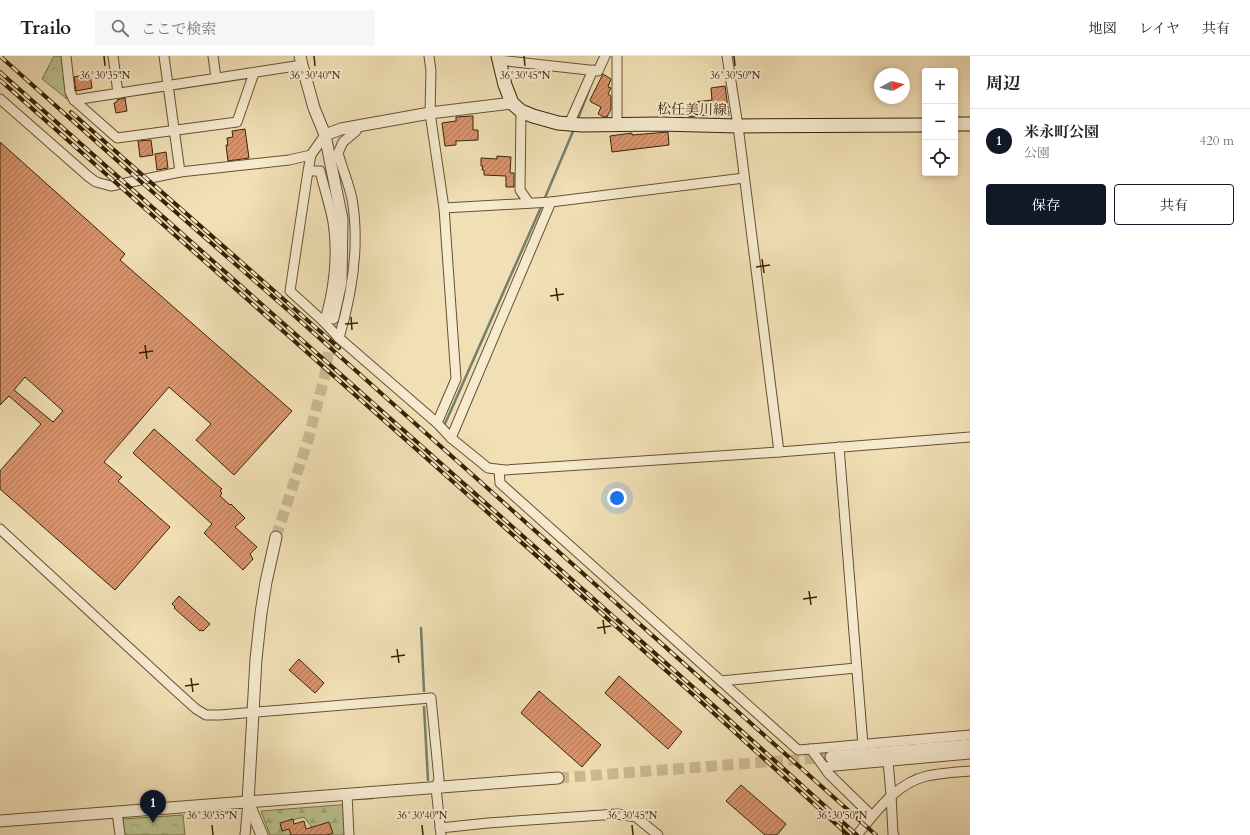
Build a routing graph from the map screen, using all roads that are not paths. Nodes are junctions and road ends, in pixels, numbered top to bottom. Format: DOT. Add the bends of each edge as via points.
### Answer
graph roads {
  1 [pos="66,56"];
  2 [pos="113,56"];
  3 [pos="164,56"];
  4 [pos="213,56"];
  5 [pos="429,56"];
  6 [pos="605,56"];
  7 [pos="617,56"];
  8 [pos="728,56"];
  9 [pos="498,58"];
  10 [pos="301,61"];
  11 [pos="593,70"];
  12 [pos="254,73"];
  13 [pos="216,78"];
  14 [pos="169,86"];
  15 [pos="118,93"];
  16 [pos="0,99"];
  17 [pos="74,100"];
  18 [pos="516,107"];
  19 [pos="430,113"];
  20 [pos="574,124"];
  21 [pos="617,124"];
  22 [pos="958,124"];
  23 [pos="970,124"];
  24 [pos="922,125"];
  25 [pos="355,126"];
  26 [pos="738,126"];
  27 [pos="174,131"];
  28 [pos="325,135"];
  29 [pos="311,155"];
  30 [pos="308,171"];
  31 [pos="180,172"];
  32 [pos="744,178"];
  33 [pos="551,202"];
  34 [pos="528,203"];
  35 [pos="444,208"];
  36 [pos="329,320"];
  37 [pos="340,338"];
  38 [pos="436,423"];
  39 [pos="970,437"];
  40 [pos="451,438"];
  41 [pos="838,447"];
  42 [pos="779,452"];
  43 [pos="499,470"];
  44 [pos="0,529"];
  45 [pos="276,537"];
  46 [pos="856,668"];
  47 [pos="720,681"];
  48 [pos="253,712"];
  49 [pos="970,735"];
  50 [pos="862,745"];
  51 [pos="970,745"];
  52 [pos="812,749"];
  53 [pos="970,754"];
  54 [pos="831,757"];
  55 [pos="888,761"];
  56 [pos="824,767"];
  57 [pos="970,771"];
  58 [pos="558,778"];
  59 [pos="436,788"];
  60 [pos="347,794"];
  61 [pos="891,795"];
  62 [pos="248,802"];
  63 [pos="117,812"];
  64 [pos="872,816"];
  65 [pos="0,821"];
  66 [pos="440,832"];
  67 [pos="120,835"];
  68 [pos="245,835"];
  69 [pos="262,835"];
  70 [pos="349,835"];
  71 [pos="658,835"];
  72 [pos="856,835"];
  73 [pos="894,835"];
  1 -- 17 [label="street" via="70,92"];
  2 -- 15 [label="street"];
  3 -- 14 [label="street"];
  4 -- 13 [label="street"];
  5 -- 19 [label="street"];
  6 -- 11 [label="street" via="598,71"];
  7 -- 21 [label="street"];
  8 -- 26 [label="street"];
  9 -- 11 [label="street"];
  9 -- 18 [label="main road"];
  10 -- 12 [label="street"];
  10 -- 28 [label="street" via="314,108"];
  11 -- 20 [label="street"];
  12 -- 13 [label="street"];
  12 -- 27 [label="street" via="237,122"];
  13 -- 14 [label="street"];
  14 -- 15 [label="street"];
  14 -- 27 [label="street"];
  15 -- 17 [label="street"];
  16 -- 31 [label="street" via="96,182 111,186"];
  17 -- 27 [label="street" via="117,138"];
  18 -- 19 [label="street"];
  18 -- 20 [label="main road, 松任美川線" via="533,116 558,123"];
  18 -- 34 [label="street" via="520,190"];
  19 -- 25 [label="street"];
  19 -- 35 [label="street"];
  20 -- 21 [label="main road, 松任美川線"];
  21 -- 26 [label="main road, 松任美川線"];
  22 -- 23 [label="main road"];
  24 -- 26 [label="main road, 松任美川線"];
  25 -- 28 [label="street"];
  25 -- 37 [label="street" via="356,131 342,142 338,153 352,199 356,250"];
  26 -- 32 [label="street"];
  27 -- 31 [label="street"];
  28 -- 29 [label="street"];
  28 -- 36 [label="street" via="342,219 341,282"];
  29 -- 30 [label="street"];
  29 -- 31 [label="street" via="289,160"];
  30 -- 36 [label="street" via="320,171 333,222 335,250"];
  30 -- 36 [label="street" via="290,291"];
  32 -- 33 [label="street"];
  32 -- 42 [label="street"];
  33 -- 34 [label="street"];
  33 -- 40 [label="street"];
  34 -- 35 [label="street"];
  35 -- 38 [label="street" via="456,379"];
  36 -- 37 [label="street"];
  37 -- 38 [label="street"];
  38 -- 40 [label="street"];
  39 -- 41 [label="street"];
  40 -- 43 [label="street" via="488,468"];
  41 -- 42 [label="street"];
  41 -- 46 [label="street"];
  42 -- 43 [label="street"];
  43 -- 47 [label="street" via="500,482"];
  44 -- 48 [label="street" via="196,709 206,715"];
  45 -- 48 [label="street" via="261,613"];
  46 -- 47 [label="street"];
  46 -- 50 [label="street"];
  47 -- 52 [label="street" via="798,750"];
  48 -- 59 [label="street" via="431,698 439,779"];
  48 -- 62 [label="street"];
  49 -- 50 [label="street"];
  50 -- 52 [label="street"];
  51 -- 54 [label="street"];
  52 -- 56 [label="street"];
  53 -- 55 [label="street"];
  55 -- 56 [label="street"];
  55 -- 61 [label="street"];
  56 -- 64 [label="street"];
  57 -- 61 [label="street" via="926,776 908,783"];
  58 -- 59 [label="street"];
  59 -- 60 [label="street"];
  59 -- 66 [label="street"];
  60 -- 62 [label="street"];
  60 -- 70 [label="street"];
  61 -- 64 [label="street"];
  61 -- 73 [label="street"];
  62 -- 63 [label="street"];
  62 -- 68 [label="street"];
  62 -- 69 [label="street"];
  63 -- 65 [label="street"];
  63 -- 67 [label="street"];
  64 -- 72 [label="street"];
  66 -- 71 [label="street" via="488,823 618,814 636,817"];
}
